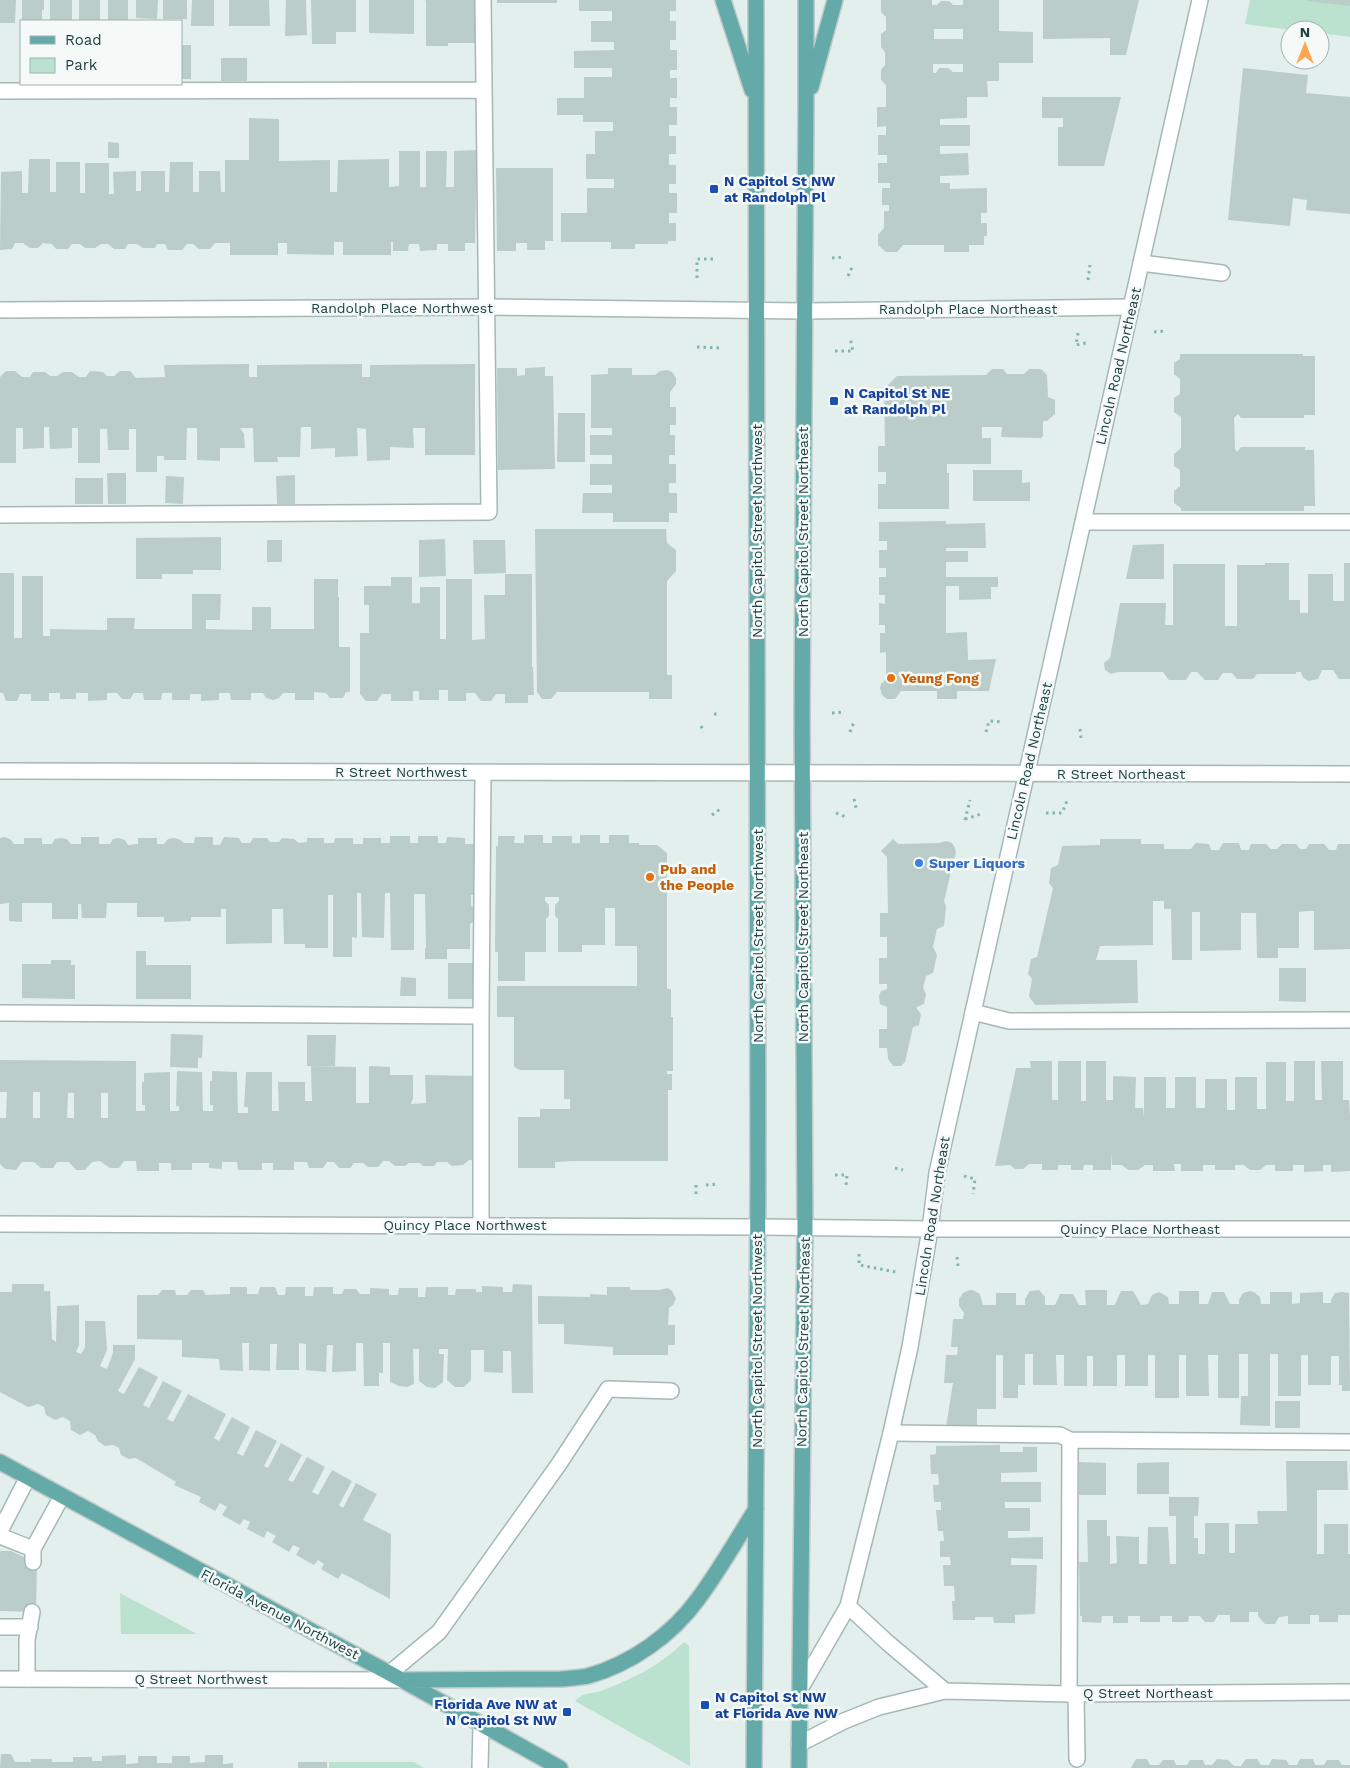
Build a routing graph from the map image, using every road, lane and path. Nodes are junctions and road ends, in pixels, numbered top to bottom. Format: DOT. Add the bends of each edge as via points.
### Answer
graph roads {
  1 [pos="483,0"];
  2 [pos="723,0"];
  3 [pos="756,0"];
  4 [pos="806,0"];
  5 [pos="835,0"];
  6 [pos="1200,0"];
  7 [pos="483,90"];
  8 [pos="0,91"];
  9 [pos="756,104"];
  10 [pos="806,106"];
  11 [pos="843,257"];
  12 [pos="832,258"];
  13 [pos="713,259"];
  14 [pos="1141,263"];
  15 [pos="853,265"];
  16 [pos="1090,265"];
  17 [pos="1222,273"];
  18 [pos="848,276"];
  19 [pos="697,278"];
  20 [pos="1088,280"];
  21 [pos="486,307"];
  22 [pos="1131,307"];
  23 [pos="0,310"];
  24 [pos="757,310"];
  25 [pos="804,311"];
  26 [pos="1166,331"];
  27 [pos="1078,332"];
  28 [pos="1150,333"];
  29 [pos="850,338"];
  30 [pos="1086,343"];
  31 [pos="697,347"];
  32 [pos="720,348"];
  33 [pos="835,351"];
  34 [pos="0,515"];
  35 [pos="1083,522"];
  36 [pos="1350,522"];
  37 [pos="845,712"];
  38 [pos="832,713"];
  39 [pos="714,714"];
  40 [pos="720,714"];
  41 [pos="854,722"];
  42 [pos="1003,722"];
  43 [pos="701,726"];
  44 [pos="1080,729"];
  45 [pos="704,732"];
  46 [pos="850,732"];
  47 [pos="986,732"];
  48 [pos="1081,738"];
  49 [pos="0,771"];
  50 [pos="483,773"];
  51 [pos="757,773"];
  52 [pos="802,773"];
  53 [pos="1026,774"];
  54 [pos="1350,774"];
  55 [pos="970,797"];
  56 [pos="1068,797"];
  57 [pos="854,798"];
  58 [pos="856,808"];
  59 [pos="720,809"];
  60 [pos="836,813"];
  61 [pos="1046,813"];
  62 [pos="981,814"];
  63 [pos="712,815"];
  64 [pos="846,816"];
  65 [pos="973,1012"];
  66 [pos="0,1013"];
  67 [pos="481,1016"];
  68 [pos="1350,1020"];
  69 [pos="894,1168"];
  70 [pos="903,1170"];
  71 [pos="835,1174"];
  72 [pos="964,1176"];
  73 [pos="717,1184"];
  74 [pos="696,1185"];
  75 [pos="706,1185"];
  76 [pos="846,1186"];
  77 [pos="973,1194"];
  78 [pos="696,1197"];
  79 [pos="0,1224"];
  80 [pos="481,1225"];
  81 [pos="757,1227"];
  82 [pos="804,1228"];
  83 [pos="930,1229"];
  84 [pos="1350,1229"];
  85 [pos="859,1251"];
  86 [pos="957,1254"];
  87 [pos="958,1266"];
  88 [pos="897,1272"];
  89 [pos="671,1391"];
  90 [pos="891,1434"];
  91 [pos="1070,1440"];
  92 [pos="1350,1442"];
  93 [pos="0,1462"];
  94 [pos="28,1477"];
  95 [pos="62,1496"];
  96 [pos="756,1509"];
  97 [pos="0,1531"];
  98 [pos="0,1536"];
  99 [pos="848,1606"];
  100 [pos="0,1627"];
  101 [pos="396,1677"];
  102 [pos="0,1679"];
  103 [pos="27,1679"];
  104 [pos="800,1689"];
  105 [pos="945,1691"];
  106 [pos="1350,1692"];
  107 [pos="1072,1694"];
  108 [pos="481,1724"];
  109 [pos="799,1744"];
  110 [pos="1077,1759"];
  111 [pos="480,1768"];
  112 [pos="560,1768"];
  113 [pos="754,1768"];
  114 [pos="799,1768"];
  1 -- 7 [label="street"];
  2 -- 9 [label="main road, North Capitol Street Northwest"];
  3 -- 9 [label="main road, North Capitol Street Northwest"];
  4 -- 10 [label="main road, North Capitol Street Northeast"];
  5 -- 10 [label="main road, North Capitol Street Northeast"];
  6 -- 14 [label="street, Lincoln Road Northeast"];
  7 -- 8 [label="street"];
  7 -- 21 [label="street"];
  9 -- 24 [label="main road, North Capitol Street Northwest"];
  10 -- 25 [label="main road, North Capitol Street Northeast"];
  11 -- 12 [label="path"];
  13 -- 19 [label="path" via="697,259"];
  14 -- 17 [label="street"];
  14 -- 22 [label="street, Lincoln Road Northeast"];
  15 -- 18 [label="path"];
  16 -- 20 [label="path"];
  21 -- 23 [label="street, Randolph Place Northwest"];
  21 -- 24 [label="street, Randolph Place Northwest"];
  21 -- 34 [label="street" via="488,512"];
  22 -- 25 [label="street, Randolph Place Northeast"];
  22 -- 35 [label="street, Lincoln Road Northeast"];
  24 -- 25 [label="street, Randolph Place Northwest"];
  24 -- 51 [label="main road, North Capitol Street Northwest"];
  25 -- 52 [label="main road, North Capitol Street Northeast"];
  26 -- 28 [label="path"];
  27 -- 30 [label="path" via="1076,345"];
  29 -- 33 [label="path" via="853,351"];
  31 -- 32 [label="path"];
  35 -- 36 [label="street"];
  35 -- 53 [label="street, Lincoln Road Northeast"];
  37 -- 38 [label="path"];
  39 -- 40 [label="path"];
  41 -- 46 [label="path"];
  42 -- 47 [label="path" via="989,720"];
  43 -- 45 [label="path"];
  44 -- 48 [label="path"];
  49 -- 50 [label="street, R Street Northwest"];
  50 -- 51 [label="street, R Street Northwest"];
  50 -- 67 [label="street"];
  51 -- 52 [label="street, R Street Northwest"];
  51 -- 81 [label="main road, North Capitol Street Northwest"];
  52 -- 53 [label="street, R Street Northeast"];
  52 -- 82 [label="main road, North Capitol Street Northeast"];
  53 -- 54 [label="street, R Street Northeast"];
  53 -- 65 [label="street, Lincoln Road Northeast"];
  55 -- 62 [label="path" via="965,820"];
  56 -- 61 [label="path" via="1062,813"];
  57 -- 58 [label="path"];
  59 -- 63 [label="path"];
  60 -- 64 [label="path"];
  65 -- 68 [label="street" via="1009,1021"];
  65 -- 83 [label="street, Lincoln Road Northeast" via="937,1173"];
  66 -- 67 [label="street"];
  67 -- 80 [label="street"];
  69 -- 70 [label="path"];
  71 -- 76 [label="path" via="847,1175"];
  72 -- 77 [label="path" via="975,1179"];
  73 -- 75 [label="path"];
  74 -- 78 [label="path"];
  79 -- 80 [label="street, Quincy Place Northwest"];
  80 -- 81 [label="street, Quincy Place Northwest"];
  81 -- 82 [label="street, Quincy Place Northwest"];
  81 -- 96 [label="main road, North Capitol Street Northwest"];
  82 -- 83 [label="street, Quincy Place Northwest"];
  82 -- 104 [label="main road, North Capitol Street Northeast"];
  83 -- 84 [label="street, Quincy Place Northeast"];
  83 -- 90 [label="street, Lincoln Road Northeast"];
  85 -- 88 [label="path" via="859,1265"];
  86 -- 87 [label="path"];
  89 -- 101 [label="street" via="608,1390 439,1632"];
  90 -- 91 [label="street" via="1060,1435"];
  90 -- 99 [label="street, Lincoln Road Northeast"];
  91 -- 92 [label="street"];
  91 -- 107 [label="street"];
  93 -- 94 [label="main road, Florida Avenue Northwest"];
  94 -- 95 [label="main road, Florida Avenue Northwest"];
  94 -- 97 [label="street"];
  95 -- 98 [label="street" via="33,1555"];
  95 -- 101 [label="main road, Florida Avenue Northwest"];
  96 -- 101 [label="main road" via="698,1600 666,1633 631,1658 586,1676 561,1679"];
  96 -- 113 [label="main road, North Capitol Street Northwest"];
  99 -- 104 [label="street, Lincoln Road Northeast"];
  99 -- 105 [label="street"];
  100 -- 103 [label="street" via="31,1619 27,1640"];
  101 -- 103 [label="street, Q Street Northwest"];
  101 -- 108 [label="main road, Florida Avenue Northwest"];
  102 -- 103 [label="street, Q Street Northwest"];
  104 -- 109 [label="main road, North Capitol Street Northeast"];
  105 -- 107 [label="street, Q Street Northeast"];
  105 -- 109 [label="street, Q Street Northeast" via="878,1707"];
  106 -- 107 [label="street, Q Street Northeast"];
  107 -- 110 [label="street"];
  108 -- 111 [label="street"];
  108 -- 112 [label="main road, Florida Avenue Northwest"];
  109 -- 114 [label="main road, North Capitol Street Northeast"];
}
